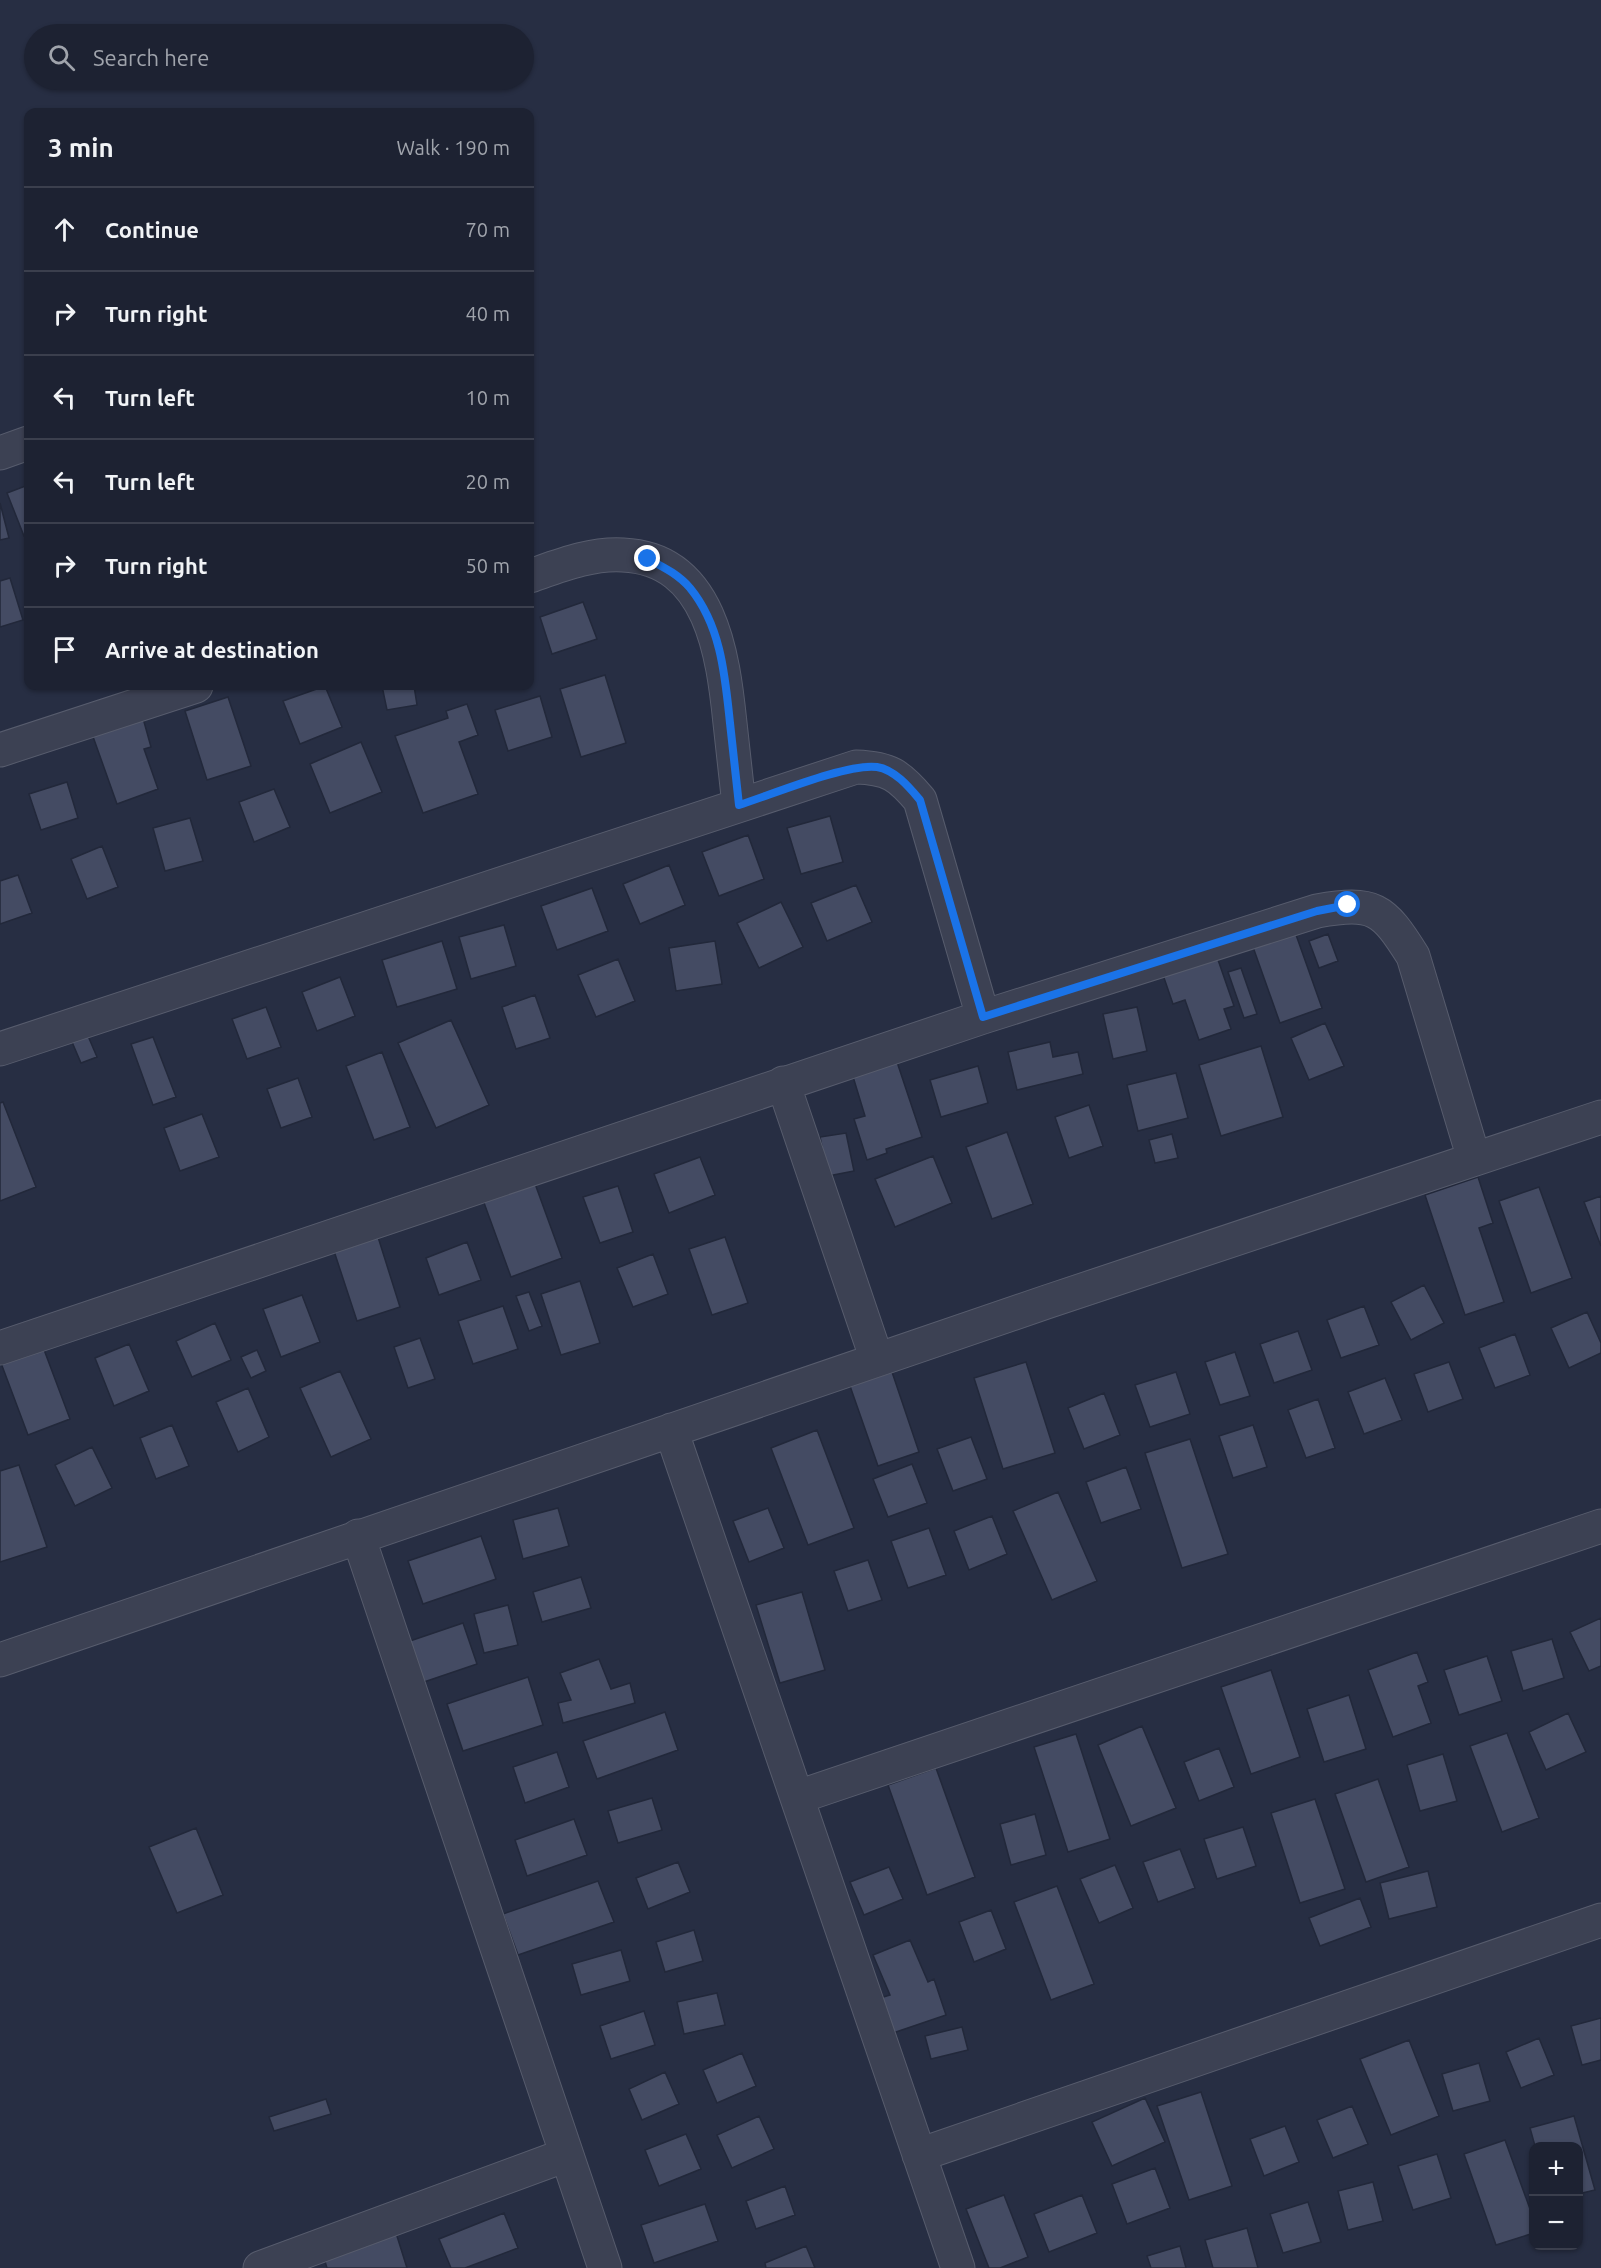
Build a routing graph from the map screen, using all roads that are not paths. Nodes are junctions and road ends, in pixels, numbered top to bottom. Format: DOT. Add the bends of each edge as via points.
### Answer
graph roads {
  1 [pos="24,444"];
  2 [pos="0,453"];
  3 [pos="534,575"];
  4 [pos="184,690"];
  5 [pos="0,750"];
  6 [pos="739,805"];
  7 [pos="983,1017"];
  8 [pos="0,1049"];
  9 [pos="783,1083"];
  10 [pos="1601,1117"];
  11 [pos="1474,1159"];
  12 [pos="0,1347"];
  13 [pos="877,1360"];
  14 [pos="671,1430"];
  15 [pos="1601,1526"];
  16 [pos="358,1536"];
  17 [pos="0,1660"];
  18 [pos="798,1797"];
  19 [pos="1601,1920"];
  20 [pos="566,2155"];
  21 [pos="919,2156"];
  22 [pos="298,2262"];
  23 [pos="260,2268"];
  24 [pos="605,2268"];
  25 [pos="958,2268"];
  1 -- 2 [label="street"];
  3 -- 6 [label="street" via="584,558 622,555 648,559 673,572 688,586 713,629 724,667"];
  4 -- 5 [label="street"];
  6 -- 7 [label="street" via="856,766 879,767 909,786 920,800"];
  6 -- 8 [label="street"];
  7 -- 9 [label="street"];
  7 -- 11 [label="street" via="1317,911 1348,905 1372,909 1395,928 1413,956"];
  9 -- 12 [label="street"];
  9 -- 13 [label="street"];
  10 -- 11 [label="street"];
  11 -- 13 [label="street"];
  13 -- 14 [label="street"];
  14 -- 16 [label="street"];
  14 -- 18 [label="street"];
  15 -- 18 [label="street"];
  16 -- 17 [label="street"];
  16 -- 20 [label="street"];
  18 -- 21 [label="street"];
  19 -- 21 [label="street"];
  20 -- 22 [label="street"];
  20 -- 24 [label="street"];
  21 -- 25 [label="street"];
  22 -- 23 [label="street"];
}
